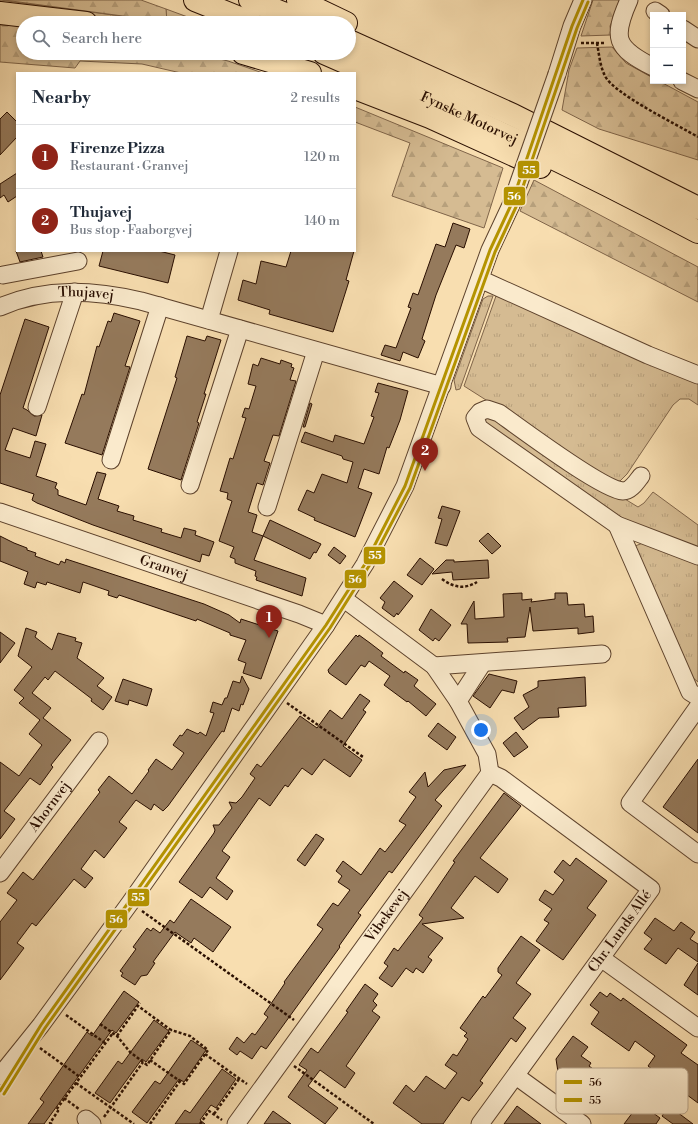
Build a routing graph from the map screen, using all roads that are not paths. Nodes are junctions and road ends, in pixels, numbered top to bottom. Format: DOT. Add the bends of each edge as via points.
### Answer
graph roads {
  1 [pos="195,0"];
  2 [pos="250,0"];
  3 [pos="298,0"];
  4 [pos="583,0"];
  5 [pos="629,0"];
  6 [pos="0,13"];
  7 [pos="27,16"];
  8 [pos="235,16"];
  9 [pos="290,16"];
  10 [pos="331,16"];
  11 [pos="0,18"];
  12 [pos="16,19"];
  13 [pos="356,28"];
  14 [pos="686,31"];
  15 [pos="698,39"];
  16 [pos="356,44"];
  17 [pos="266,60"];
  18 [pos="340,60"];
  19 [pos="650,65"];
  20 [pos="307,72"];
  21 [pos="686,83"];
  22 [pos="356,88"];
  23 [pos="698,89"];
  24 [pos="513,115"];
  25 [pos="698,208"];
  26 [pos="698,232"];
  27 [pos="698,238"];
  28 [pos="229,252"];
  29 [pos="78,261"];
  30 [pos="1,272"];
  31 [pos="480,279"];
  32 [pos="75,292"];
  33 [pos="6,304"];
  34 [pos="160,306"];
  35 [pos="209,320"];
  36 [pos="240,329"];
  37 [pos="316,351"];
  38 [pos="698,375"];
  39 [pos="442,386"];
  40 [pos="37,407"];
  41 [pos="111,460"];
  42 [pos="641,476"];
  43 [pos="190,485"];
  44 [pos="267,507"];
  45 [pos="0,512"];
  46 [pos="617,525"];
  47 [pos="698,556"];
  48 [pos="344,600"];
  49 [pos="326,625"];
  50 [pos="602,654"];
  51 [pos="482,664"];
  52 [pos="434,666"];
  53 [pos="698,697"];
  54 [pos="458,701"];
  55 [pos="698,707"];
  56 [pos="99,741"];
  57 [pos="490,773"];
  58 [pos="698,854"];
  59 [pos="0,872"];
  60 [pos="601,958"];
  61 [pos="41,1025"];
  62 [pos="698,1028"];
  63 [pos="0,1076"];
  64 [pos="516,1076"];
  65 [pos="0,1091"];
  66 [pos="556,1105"];
  67 [pos="568,1114"];
  68 [pos="236,1124"];
  69 [pos="480,1124"];
  70 [pos="582,1124"];
  1 -- 8 [label="highway"];
  2 -- 9 [label="highway"];
  3 -- 10 [label="highway"];
  4 -- 31 [label="street, bridge" via="511,205"];
  5 -- 19 [label="street" via="619,25 621,43 627,51"];
  6 -- 7 [label="highway"];
  11 -- 12 [label="highway"];
  13 -- 24 [label="highway" via="432,65"];
  14 -- 15 [label="street"];
  16 -- 24 [label="highway, Fynske Motorvej"];
  17 -- 20 [label="highway"];
  18 -- 26 [label="highway, Fynske Motorvej" via="512,137"];
  21 -- 23 [label="street"];
  22 -- 27 [label="highway" via="430,117"];
  24 -- 25 [label="highway, Fynske Motorvej"];
  28 -- 35 [label="street"];
  29 -- 30 [label="street"];
  30 -- 33 [label="street, Thujavej"];
  31 -- 38 [label="street"];
  31 -- 39 [label="street"];
  32 -- 33 [label="street, Thujavej" via="44,294"];
  32 -- 34 [label="street, Thujavej" via="107,293"];
  32 -- 40 [label="street"];
  34 -- 35 [label="street, Thujavej"];
  34 -- 41 [label="street"];
  35 -- 36 [label="street, Thujavej"];
  36 -- 37 [label="street, Thujavej"];
  36 -- 43 [label="street"];
  37 -- 39 [label="street, Thujavej"];
  37 -- 44 [label="street"];
  39 -- 48 [label="street" via="405,486"];
  42 -- 46 [label="street" via="625,491 614,489 499,413 487,409 475,418 479,428"];
  45 -- 49 [label="street, Granvej"];
  46 -- 47 [label="street"];
  46 -- 53 [label="street" via="690,692"];
  48 -- 49 [label="street"];
  48 -- 52 [label="street"];
  49 -- 61 [label="street"];
  50 -- 51 [label="street"];
  51 -- 52 [label="street"];
  51 -- 54 [label="street"];
  52 -- 54 [label="street"];
  54 -- 57 [label="street" via="487,754"];
  55 -- 58 [label="street" via="630,803"];
  56 -- 59 [label="street, Ahornvej"];
  57 -- 60 [label="street, Chr. Lunds Allé" via="501,778 651,889"];
  57 -- 68 [label="street, Vibekevej"];
  60 -- 62 [label="street"];
  60 -- 64 [label="street, Chr. Lunds Allé"];
  61 -- 63 [label="street"];
  61 -- 65 [label="street"];
  64 -- 66 [label="street"];
  64 -- 69 [label="street, Chr. Lunds Allé"];
  67 -- 70 [label="street"];
}
